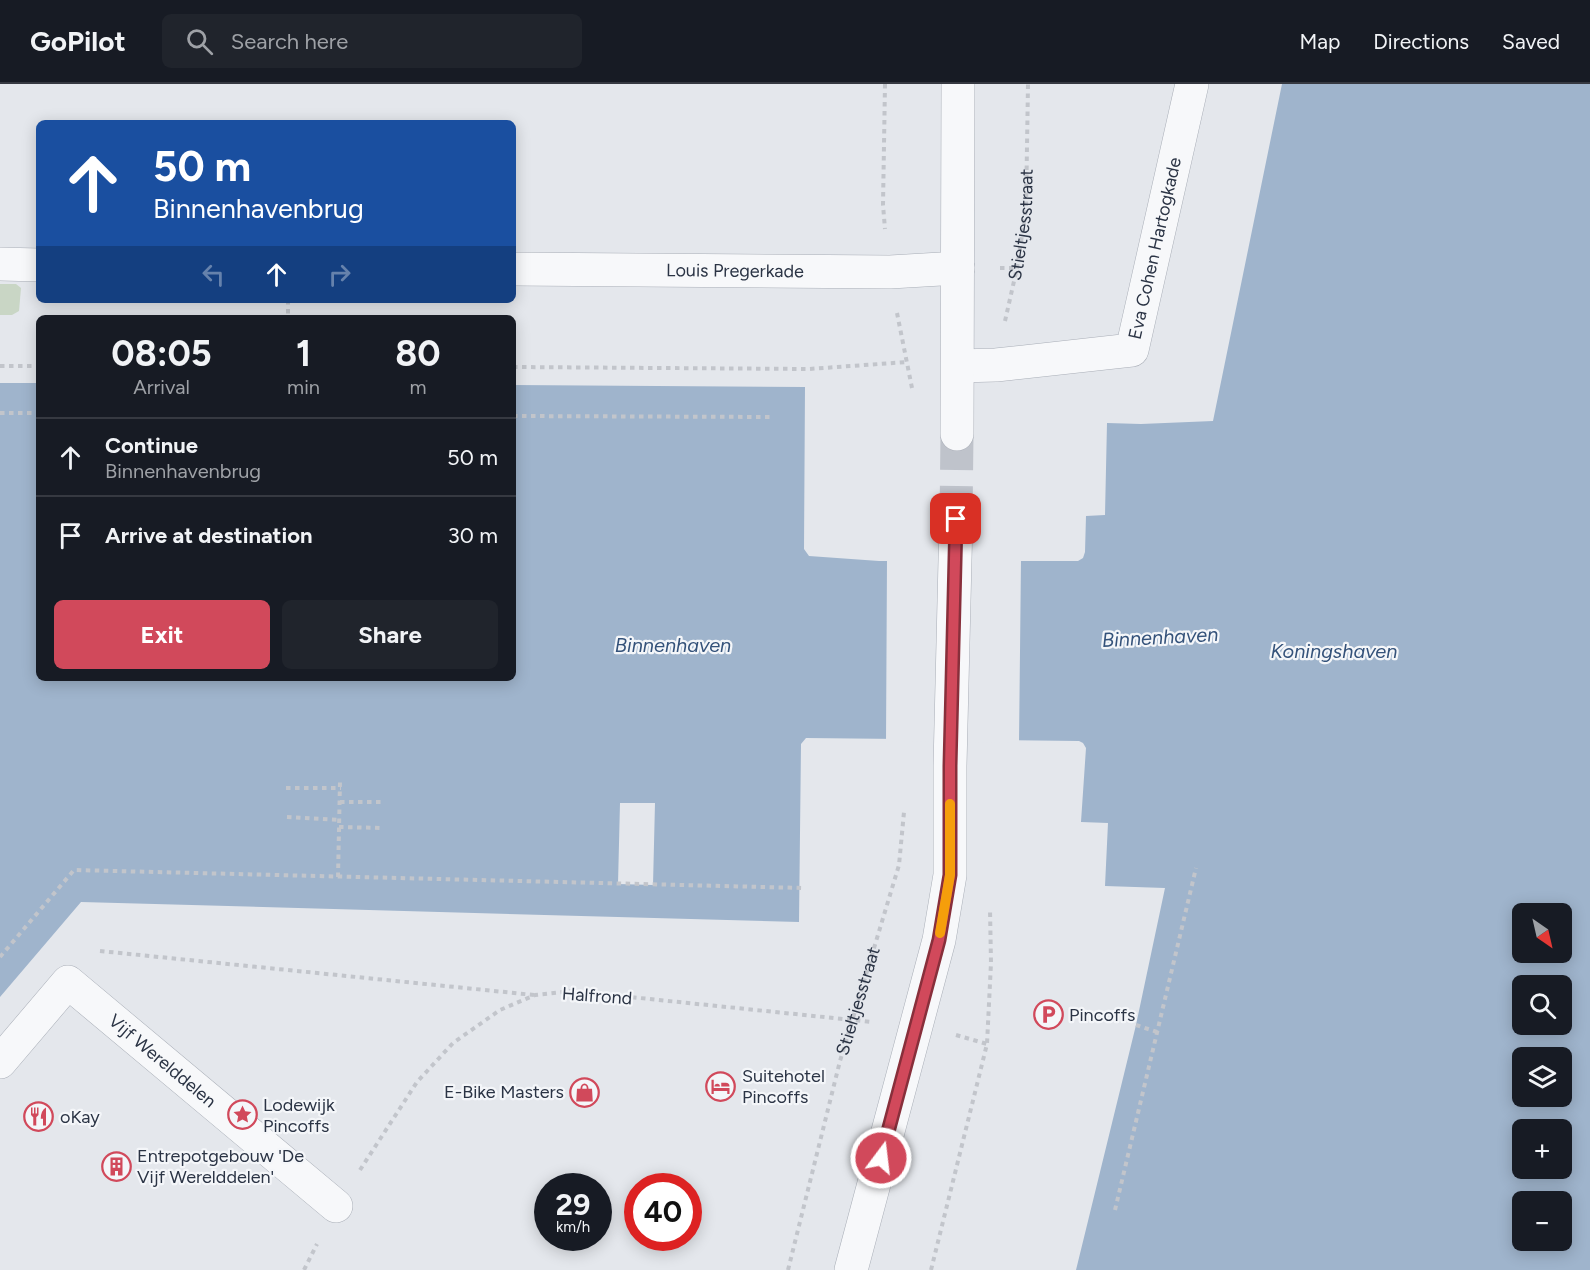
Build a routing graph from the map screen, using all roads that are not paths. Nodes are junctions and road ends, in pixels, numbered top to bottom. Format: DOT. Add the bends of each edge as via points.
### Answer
graph roads {
  1 [pos="958,84"];
  2 [pos="1192,84"];
  3 [pos="0,264"];
  4 [pos="36,265"];
  5 [pos="958,268"];
  6 [pos="516,269"];
  7 [pos="958,366"];
  8 [pos="957,434"];
  9 [pos="956,519"];
  10 [pos="0,1062"];
  11 [pos="336,1206"];
  12 [pos="851,1270"];
  1 -- 5 [label="street"];
  2 -- 7 [label="street, Eva Cohen Hartogkade" via="1132,350"];
  3 -- 4 [label="street"];
  5 -- 6 [label="street, Louis Pregerkade" via="890,272"];
  5 -- 7 [label="street"];
  7 -- 8 [label="street"];
  9 -- 12 [label="street" via="950,875 918,1024"];
  10 -- 11 [label="street, Vijf Werelddelen" via="68,982"];
}
